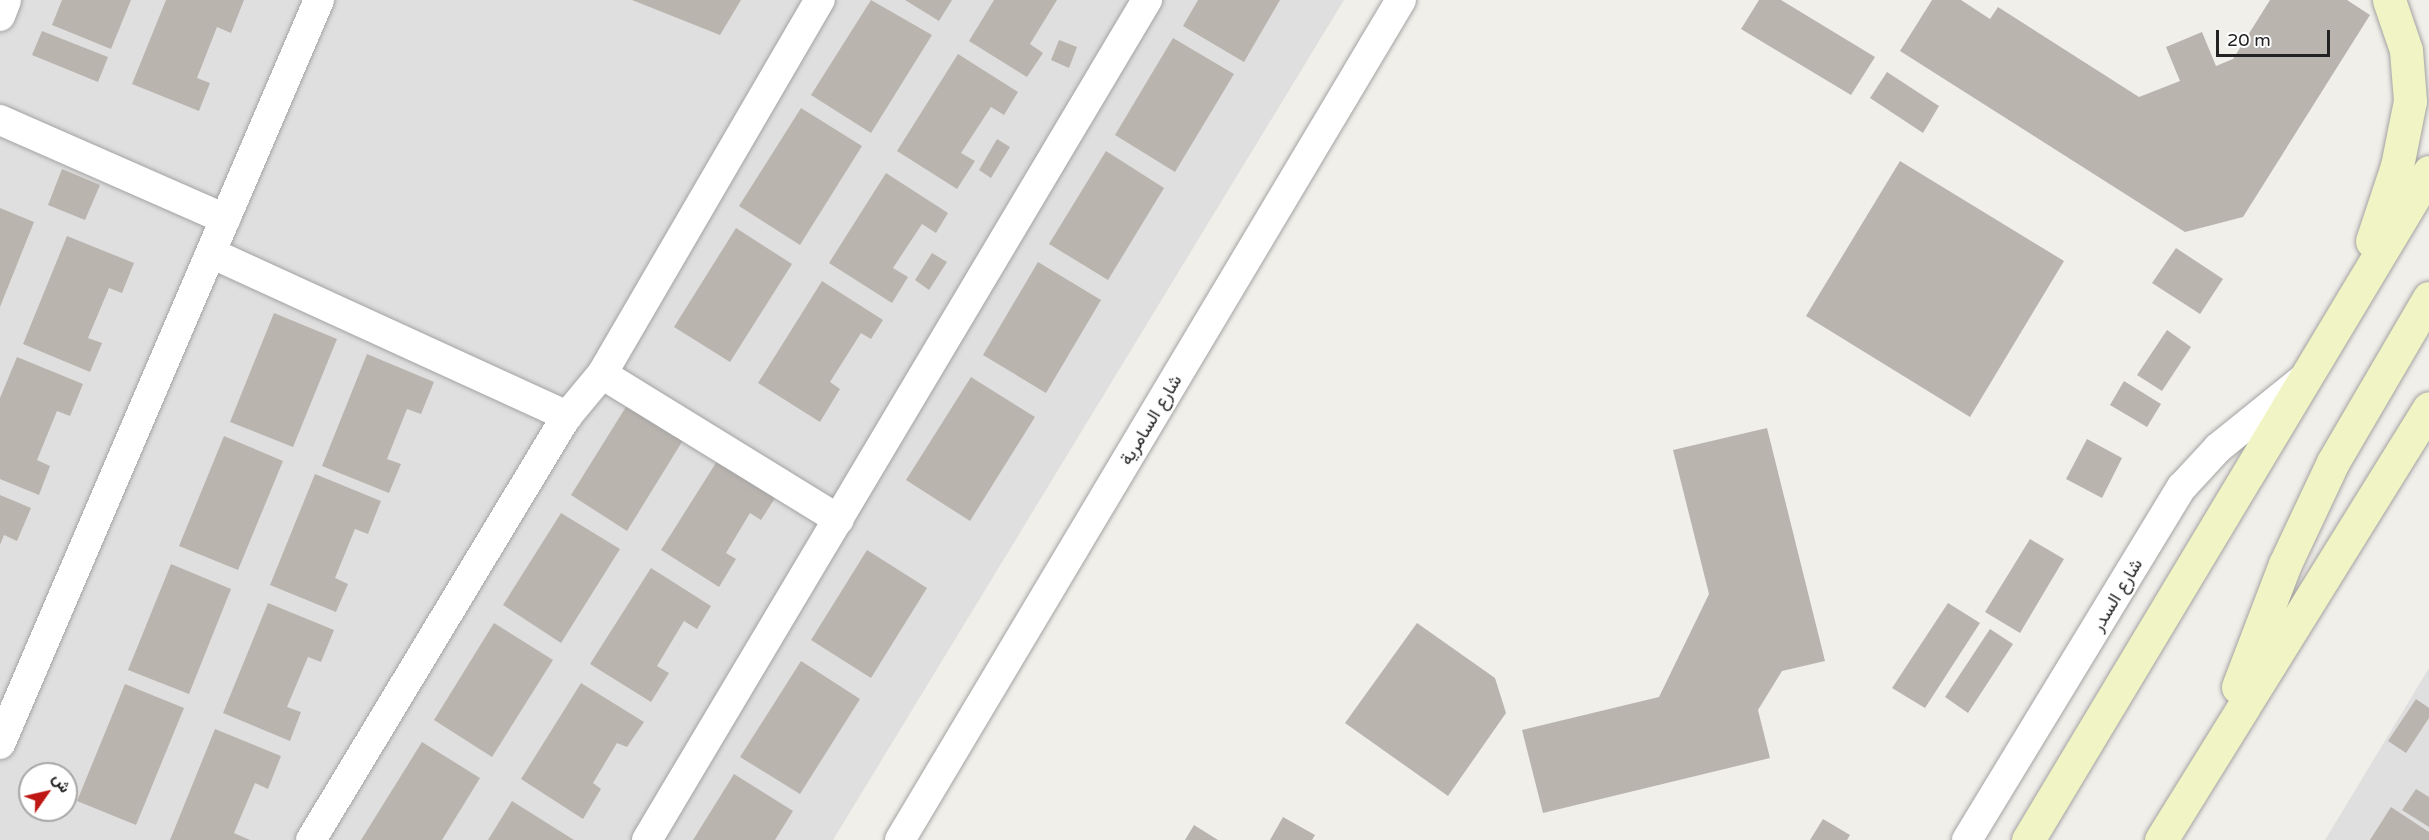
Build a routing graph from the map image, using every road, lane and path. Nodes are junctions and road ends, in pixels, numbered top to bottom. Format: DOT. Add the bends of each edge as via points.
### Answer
graph roads {
  1 [pos="6,0"];
  2 [pos="319,0"];
  3 [pos="820,0"];
  4 [pos="1147,0"];
  5 [pos="1401,0"];
  6 [pos="2389,0"];
  7 [pos="0,16"];
  8 [pos="0,120"];
  9 [pos="2429,172"];
  10 [pos="225,219"];
  11 [pos="212,253"];
  12 [pos="2354,297"];
  13 [pos="2429,298"];
  14 [pos="602,374"];
  15 [pos="2302,380"];
  16 [pos="2429,408"];
  17 [pos="567,416"];
  18 [pos="839,520"];
  19 [pos="0,744"];
  20 [pos="2214,750"];
  21 [pos="311,840"];
  22 [pos="647,840"];
  23 [pos="900,840"];
  24 [pos="1967,840"];
  25 [pos="2028,840"];
  26 [pos="2161,840"];
  1 -- 7 [label="street"];
  2 -- 10 [label="street"];
  3 -- 14 [label="street"];
  4 -- 18 [label="street"];
  5 -- 23 [label="street, شارع السامرية"];
  6 -- 12 [label="main road" via="2406,50 2410,101 2397,166"];
  8 -- 10 [label="street"];
  9 -- 12 [label="main road, شارع السدر"];
  10 -- 11 [label="street"];
  11 -- 17 [label="street"];
  11 -- 19 [label="street"];
  12 -- 15 [label="main road, شارع السدر"];
  13 -- 20 [label="main road" via="2312,504"];
  14 -- 17 [label="street"];
  14 -- 18 [label="street"];
  15 -- 24 [label="street, شارع السدر" via="2258,412 2182,488"];
  15 -- 25 [label="main road, شارع السدر"];
  16 -- 20 [label="main road"];
  17 -- 21 [label="street"];
  18 -- 22 [label="street"];
  20 -- 26 [label="main road"];
}
